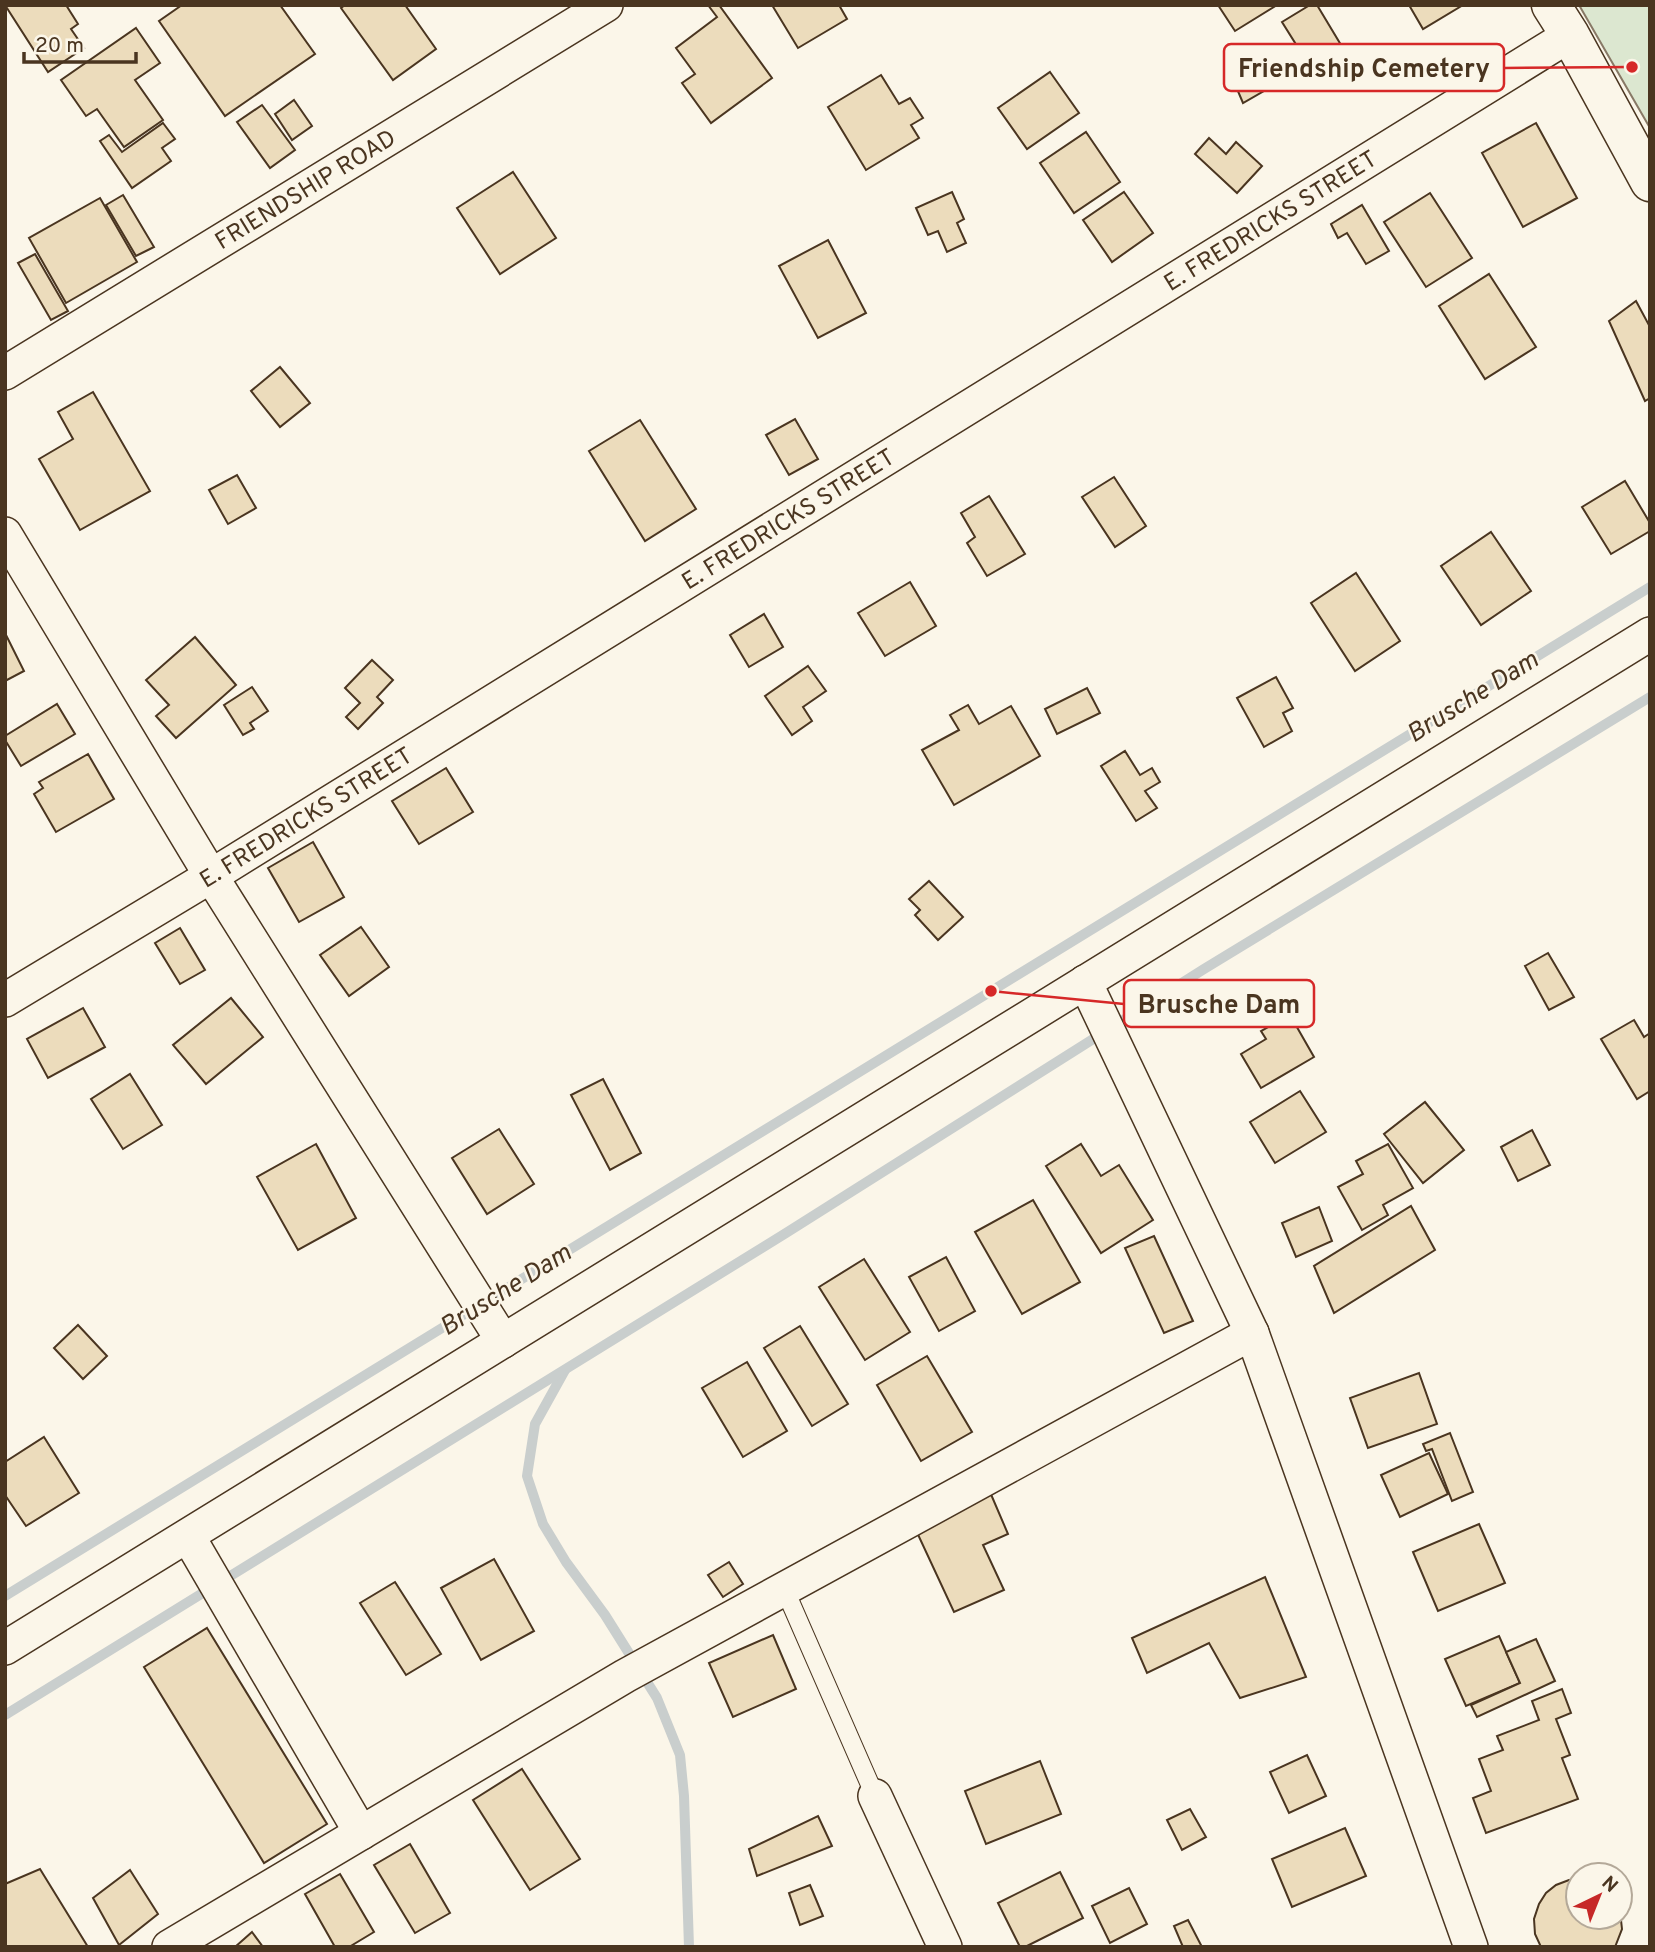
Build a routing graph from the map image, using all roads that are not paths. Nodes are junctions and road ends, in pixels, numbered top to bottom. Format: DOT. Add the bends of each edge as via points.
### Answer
graph roads {
  1 [pos="607,5"];
  2 [pos="1560,20"];
  3 [pos="1646,165"];
  4 [pos="5,373"];
  5 [pos="5,534"];
  6 [pos="1650,634"];
  7 [pos="211,876"];
  8 [pos="1088,989"];
  9 [pos="5,1000"];
  10 [pos="1252,1333"];
  11 [pos="503,1341"];
  12 [pos="188,1536"];
  13 [pos="785,1590"];
  14 [pos="5,1648"];
  15 [pos="875,1796"];
  16 [pos="361,1833"];
  17 [pos="169,1947"];
  18 [pos="945,1947"];
  19 [pos="1471,1947"];
  1 -- 4 [label="street, FRIENDSHIP ROAD"];
  2 -- 3 [label="main road"];
  2 -- 7 [label="street, E. FREDRICKS STREET"];
  5 -- 7 [label="street"];
  6 -- 8 [label="street"];
  7 -- 9 [label="street, E. FREDRICKS STREET"];
  7 -- 11 [label="street"];
  8 -- 10 [label="street"];
  8 -- 11 [label="street"];
  10 -- 13 [label="street"];
  10 -- 19 [label="street"];
  11 -- 12 [label="street"];
  12 -- 14 [label="street"];
  12 -- 16 [label="street"];
  13 -- 15 [label="lane"];
  13 -- 16 [label="street" via="625,1676"];
  15 -- 18 [label="street"];
  16 -- 17 [label="street"];
}
